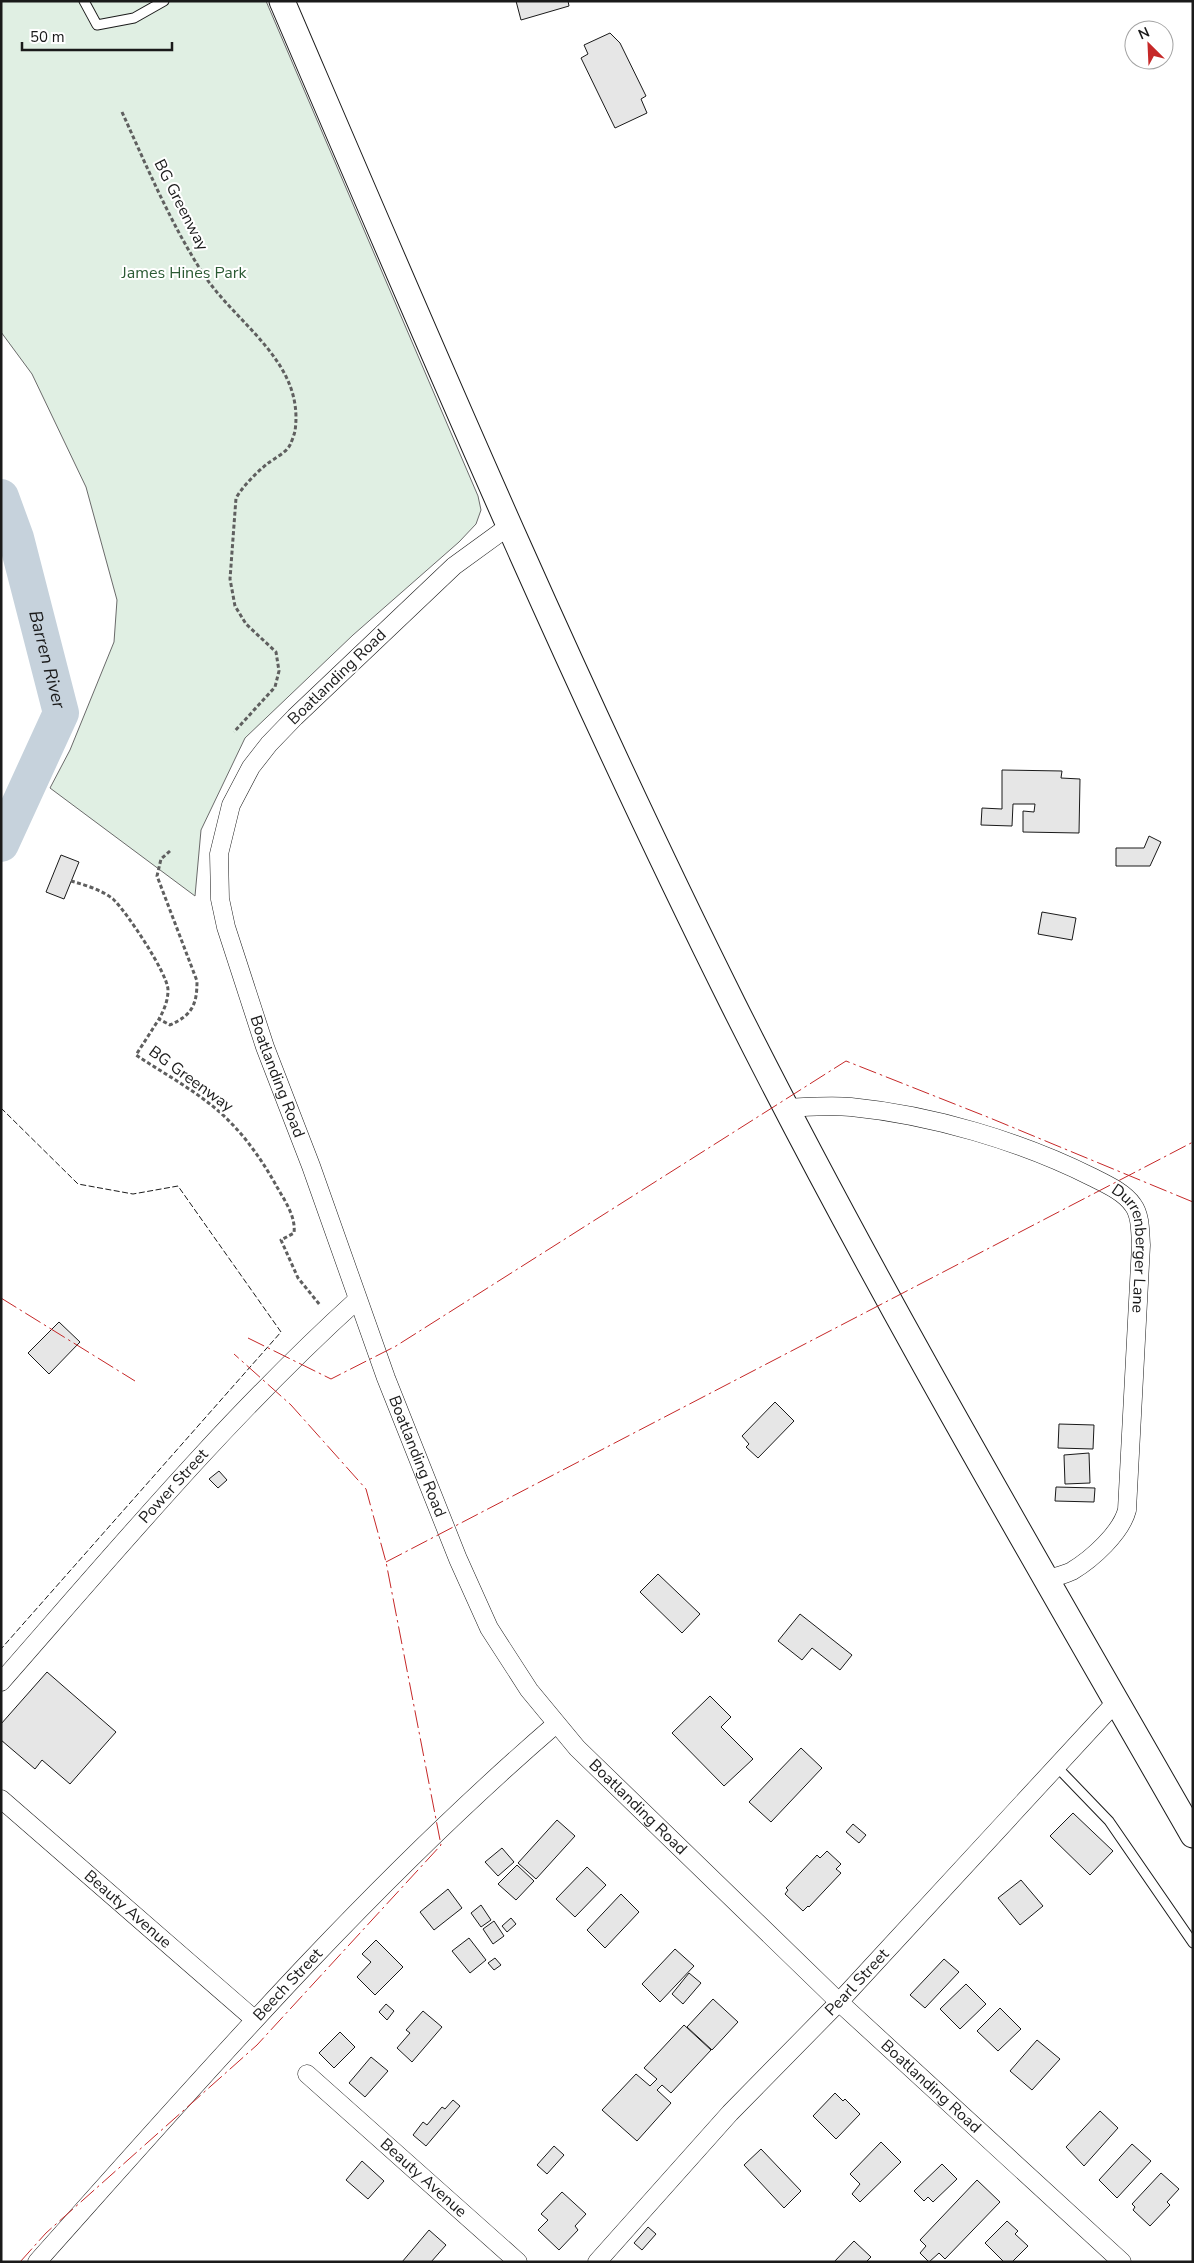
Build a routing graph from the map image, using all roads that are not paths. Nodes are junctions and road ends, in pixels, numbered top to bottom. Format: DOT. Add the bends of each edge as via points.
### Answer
graph roads {
  1 [pos="84,1"];
  2 [pos="164,1"];
  3 [pos="282,1"];
  4 [pos="509,526"];
  5 [pos="787,1108"];
  6 [pos="357,1300"];
  7 [pos="1045,1580"];
  8 [pos="1,1682"];
  9 [pos="1116,1702"];
  10 [pos="556,1724"];
  11 [pos="1056,1766"];
  12 [pos="1,1798"];
  13 [pos="1193,1835"];
  14 [pos="1193,1943"];
  15 [pos="839,2002"];
  16 [pos="254,2019"];
  17 [pos="307,2074"];
  18 [pos="37,2262"];
  19 [pos="518,2262"];
  20 [pos="597,2262"];
  21 [pos="1122,2262"];
  1 -- 2 [label="lane" via="97,25 134,18"];
  3 -- 4 [label="main road"];
  4 -- 5 [label="main road" via="658,853"];
  4 -- 6 [label="street, Boatlanding Road" via="454,566 277,735 251,767 236,793 222,838 218,883 226,927 265,1046"];
  5 -- 7 [label="main road" via="892,1307"];
  5 -- 7 [label="street, Durrenberger Lane" via="852,1107 916,1118 981,1135 1063,1163 1104,1183 1134,1206 1139,1219 1141,1245 1127,1510 1118,1529 1098,1550 1071,1571"];
  6 -- 8 [label="street, Power Street" via="264,1389"];
  6 -- 10 [label="street, Boatlanding Road" via="472,1594 508,1660"];
  7 -- 9 [label="main road"];
  9 -- 11 [label="street, Pearl Street"];
  9 -- 13 [label="main road" via="1182,1810"];
  10 -- 15 [label="street, Boatlanding Road"];
  10 -- 16 [label="street, Beech Street" via="423,1846"];
  11 -- 14 [label="lane" via="1109,1821"];
  11 -- 15 [label="street, Pearl Street"];
  12 -- 16 [label="street, Beauty Avenue"];
  15 -- 20 [label="street, Pearl Street" via="730,2113"];
  15 -- 21 [label="street, Boatlanding Road"];
  16 -- 18 [label="street, Beech Street"];
  17 -- 19 [label="street, Beauty Avenue"];
}
